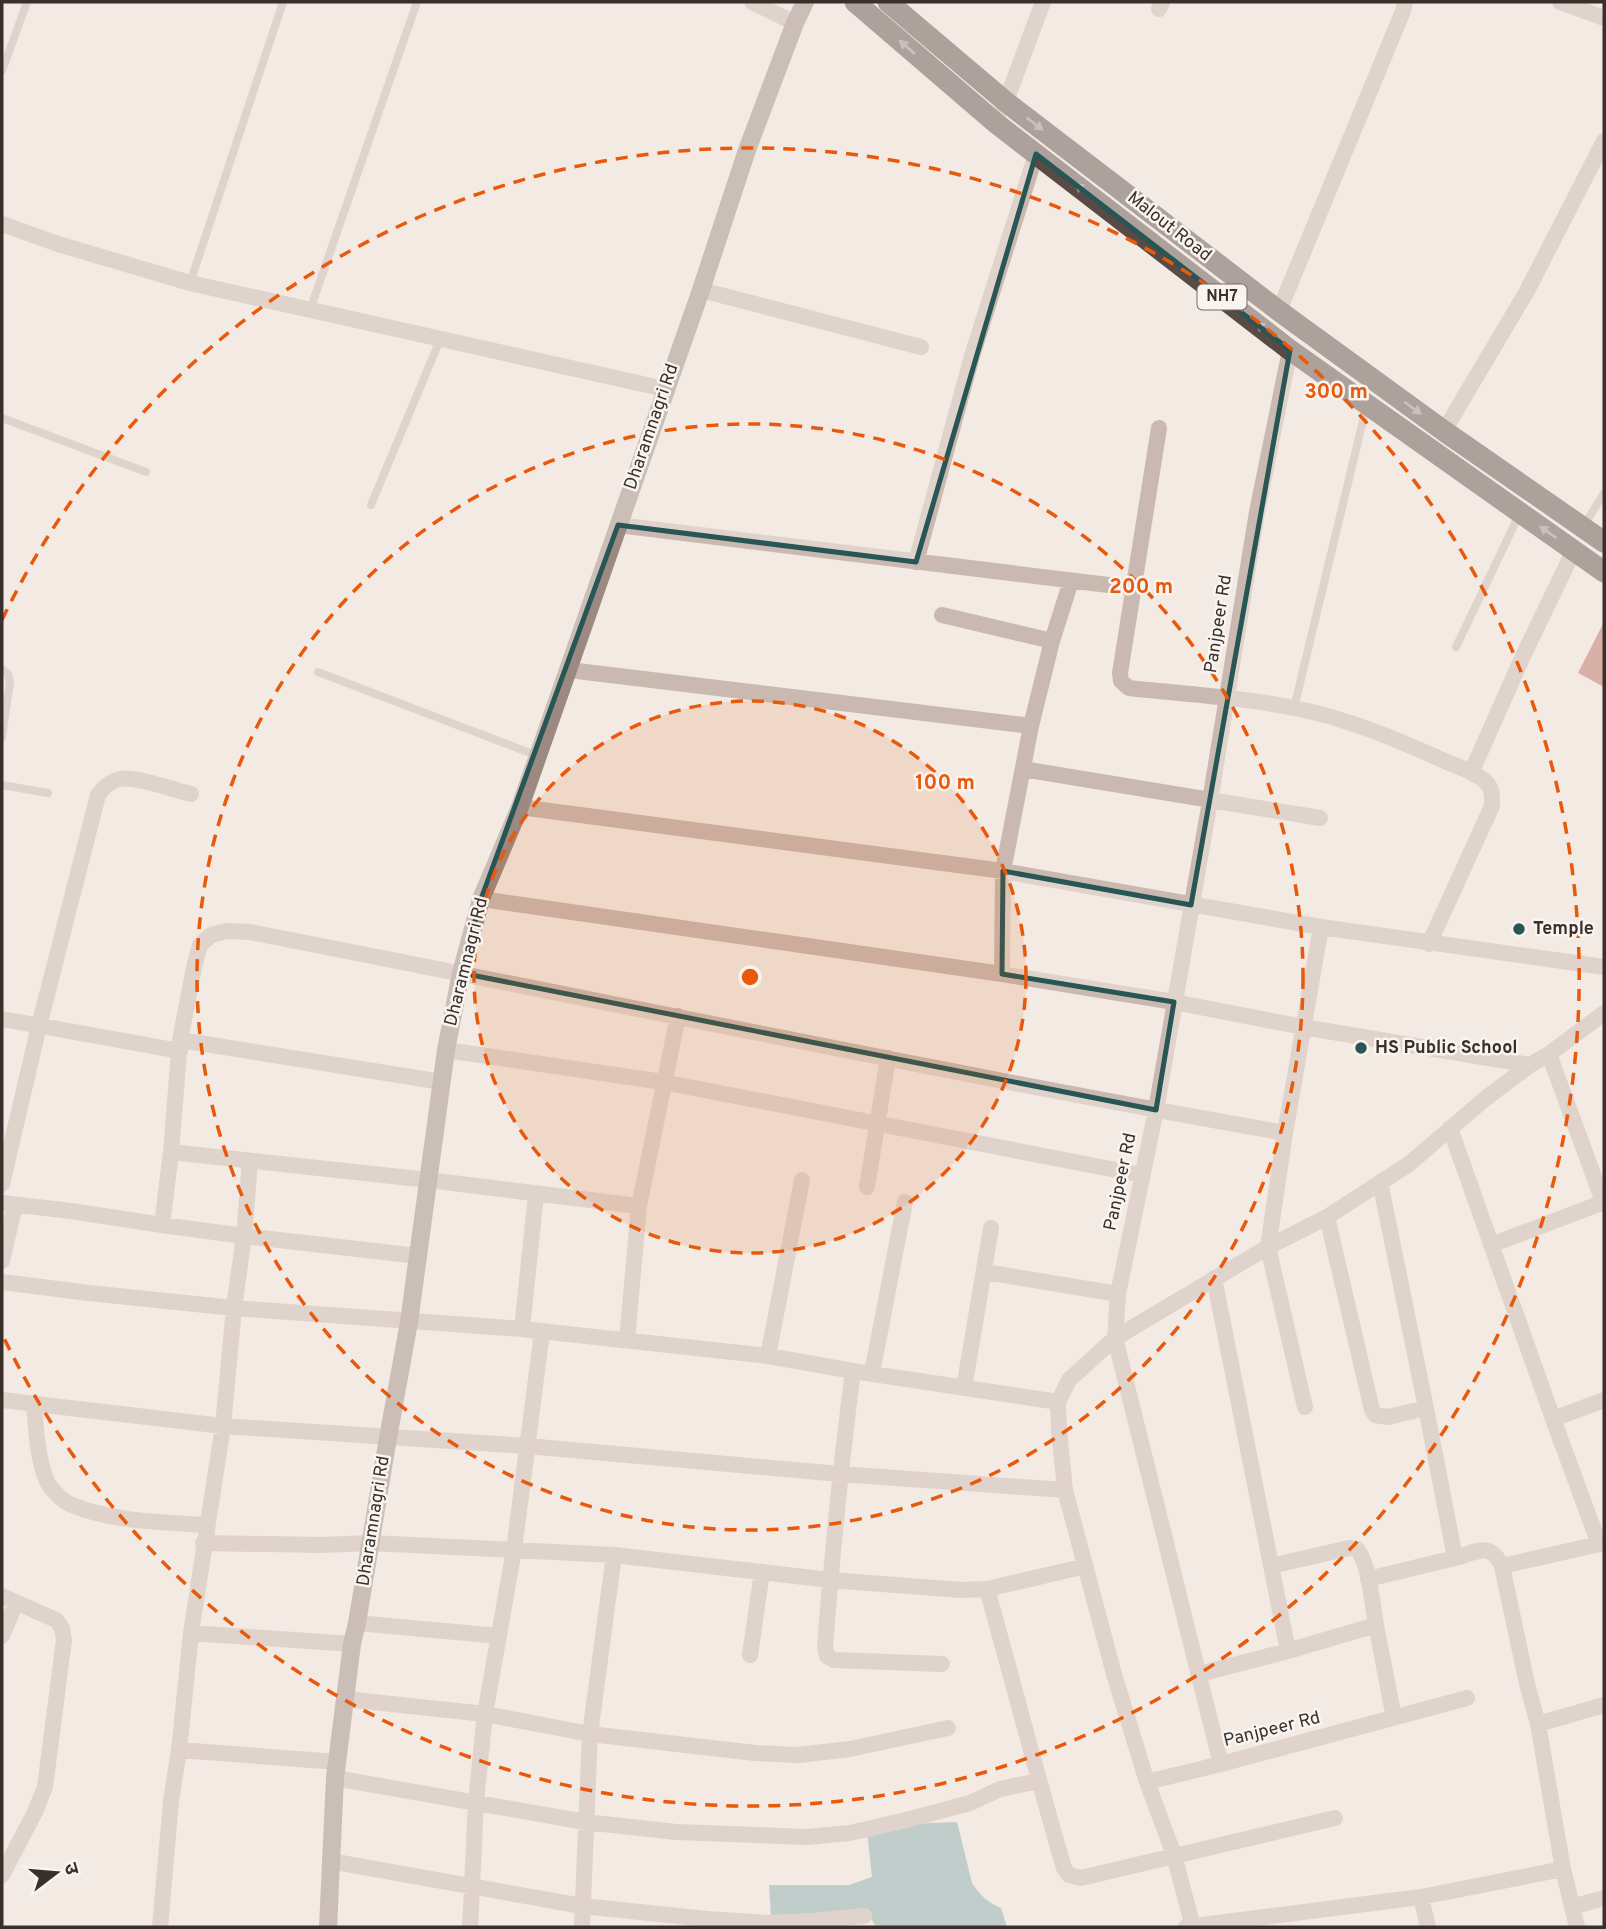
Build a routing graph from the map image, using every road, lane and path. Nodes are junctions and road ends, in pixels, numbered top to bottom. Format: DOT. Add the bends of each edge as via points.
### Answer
graph roads {
  1 [pos="27,2"];
  2 [pos="283,2"];
  3 [pos="417,2"];
  4 [pos="751,2"];
  5 [pos="805,2"];
  6 [pos="855,2"];
  7 [pos="888,2"];
  8 [pos="1043,2"];
  9 [pos="1405,2"];
  10 [pos="1560,2"];
  11 [pos="1604,18"];
  12 [pos="795,23"];
  13 [pos="2,71"];
  14 [pos="1006,102"];
  15 [pos="997,124"];
  16 [pos="1604,141"];
  17 [pos="1036,154"];
  18 [pos="2,224"];
  19 [pos="190,283"];
  20 [pos="701,290"];
  21 [pos="310,310"];
  22 [pos="1279,311"];
  23 [pos="440,340"];
  24 [pos="921,347"];
  25 [pos="1290,350"];
  26 [pos="666,389"];
  27 [pos="1367,404"];
  28 [pos="2,418"];
  29 [pos="1158,428"];
  30 [pos="1444,431"];
  31 [pos="146,472"];
  32 [pos="1604,493"];
  33 [pos="372,505"];
  34 [pos="1520,512"];
  35 [pos="618,525"];
  36 [pos="1583,527"];
  37 [pos="1604,542"];
  38 [pos="1574,550"];
  39 [pos="916,562"];
  40 [pos="1604,572"];
  41 [pos="1071,580"];
  42 [pos="1133,588"];
  43 [pos="942,615"];
  44 [pos="1052,641"];
  45 [pos="1456,647"];
  46 [pos="2,669"];
  47 [pos="569,670"];
  48 [pos="318,672"];
  49 [pos="1226,699"];
  50 [pos="1294,708"];
  51 [pos="1031,726"];
  52 [pos="2,737"];
  53 [pos="538,756"];
  54 [pos="1023,769"];
  55 [pos="1471,773"];
  56 [pos="2,785"];
  57 [pos="48,793"];
  58 [pos="191,794"];
  59 [pos="1210,801"];
  60 [pos="520,807"];
  61 [pos="1320,818"];
  62 [pos="1003,871"];
  63 [pos="481,899"];
  64 [pos="1191,905"];
  65 [pos="1321,927"];
  66 [pos="1429,944"];
  67 [pos="1604,967"];
  68 [pos="461,973"];
  69 [pos="1002,974"];
  70 [pos="1174,1002"];
  71 [pos="1604,1013"];
  72 [pos="678,1016"];
  73 [pos="2,1019"];
  74 [pos="39,1026"];
  75 [pos="1303,1027"];
  76 [pos="180,1045"];
  77 [pos="446,1050"];
  78 [pos="1549,1054"];
  79 [pos="888,1058"];
  80 [pos="1530,1065"];
  81 [pos="442,1082"];
  82 [pos="663,1082"];
  83 [pos="1156,1110"];
  84 [pos="877,1123"];
  85 [pos="1450,1128"];
  86 [pos="1285,1133"];
  87 [pos="172,1152"];
  88 [pos="250,1161"];
  89 [pos="1142,1175"];
  90 [pos="428,1180"];
  91 [pos="803,1180"];
  92 [pos="1380,1182"];
  93 [pos="2,1184"];
  94 [pos="867,1187"];
  95 [pos="536,1194"];
  96 [pos="905,1202"];
  97 [pos="1604,1203"];
  98 [pos="8,1204"];
  99 [pos="639,1206"];
  100 [pos="1327,1217"];
  101 [pos="162,1226"];
  102 [pos="991,1228"];
  103 [pos="244,1236"];
  104 [pos="1491,1245"];
  105 [pos="1268,1247"];
  106 [pos="418,1256"];
  107 [pos="2,1261"];
  108 [pos="985,1272"];
  109 [pos="1214,1278"];
  110 [pos="2,1282"];
  111 [pos="1118,1294"];
  112 [pos="234,1308"];
  113 [pos="409,1322"];
  114 [pos="522,1329"];
  115 [pos="542,1332"];
  116 [pos="1115,1338"];
  117 [pos="627,1340"];
  118 [pos="768,1356"];
  119 [pos="853,1371"];
  120 [pos="872,1374"];
  121 [pos="964,1388"];
  122 [pos="2,1400"];
  123 [pos="1604,1400"];
  124 [pos="1058,1402"];
  125 [pos="34,1404"];
  126 [pos="1305,1407"];
  127 [pos="1426,1408"];
  128 [pos="1553,1419"];
  129 [pos="223,1426"];
  130 [pos="388,1438"];
  131 [pos="527,1446"];
  132 [pos="840,1474"];
  133 [pos="1065,1490"];
  134 [pos="206,1525"];
  135 [pos="203,1543"];
  136 [pos="371,1543"];
  137 [pos="1602,1544"];
  138 [pos="514,1549"];
  139 [pos="614,1555"];
  140 [pos="1455,1558"];
  141 [pos="1086,1566"];
  142 [pos="1271,1566"];
  143 [pos="1502,1566"];
  144 [pos="762,1572"];
  145 [pos="1368,1579"];
  146 [pos="830,1580"];
  147 [pos="987,1589"];
  148 [pos="9,1600"];
  149 [pos="358,1623"];
  150 [pos="1376,1625"];
  151 [pos="191,1633"];
  152 [pos="2,1636"];
  153 [pos="499,1636"];
  154 [pos="352,1644"];
  155 [pos="1288,1651"];
  156 [pos="750,1655"];
  157 [pos="942,1664"];
  158 [pos="1199,1674"];
  159 [pos="1467,1698"];
  160 [pos="345,1699"];
  161 [pos="1604,1705"];
  162 [pos="485,1714"];
  163 [pos="1394,1718"];
  164 [pos="1538,1724"];
  165 [pos="948,1728"];
  166 [pos="590,1734"];
  167 [pos="179,1750"];
  168 [pos="1222,1764"];
  169 [pos="336,1770"];
  170 [pos="1038,1781"];
  171 [pos="1147,1782"];
  172 [pos="476,1802"];
  173 [pos="1335,1818"];
  174 [pos="585,1822"];
  175 [pos="8,1846"];
  176 [pos="1174,1855"];
  177 [pos="330,1861"];
  178 [pos="1563,1869"];
  179 [pos="2,1875"];
  180 [pos="471,1887"];
  181 [pos="1421,1897"];
  182 [pos="1604,1898"];
  183 [pos="582,1906"];
  184 [pos="1572,1907"];
  185 [pos="864,1916"];
  186 [pos="160,1927"];
  187 [pos="328,1927"];
  188 [pos="470,1927"];
  189 [pos="582,1927"];
  190 [pos="1191,1927"];
  191 [pos="1428,1927"];
  192 [pos="1577,1927"];
  1 -- 13 [label="lane"];
  2 -- 19 [label="lane"];
  3 -- 21 [label="lane"];
  4 -- 12 [label="street"];
  5 -- 12 [label="street, Dharamnagri Rd"];
  15 -- 6 [label="highway, Malout Road / NH7, one-way"];
  7 -- 14 [label="highway, Malout Road / NH7"];
  8 -- 14 [label="street"];
  9 -- 22 [label="street"];
  10 -- 11 [label="street"];
  12 -- 20 [label="street, Dharamnagri Rd"];
  14 -- 15 [label="street"];
  14 -- 22 [label="highway, Malout Road / NH7, one-way"];
  15 -- 17 [label="highway, Malout Road / NH7"];
  16 -- 30 [label="street" via="1527,290"];
  25 -- 17 [label="highway, Malout Road / NH7, one-way"];
  17 -- 39 [label="street" via="972,356"];
  18 -- 19 [label="street"];
  19 -- 21 [label="street"];
  20 -- 24 [label="street"];
  20 -- 26 [label="street, Dharamnagri Rd"];
  21 -- 23 [label="street"];
  22 -- 30 [label="highway, Malout Road / NH7, one-way"];
  23 -- 26 [label="street"];
  23 -- 33 [label="lane"];
  25 -- 27 [label="highway, Malout Road / NH7"];
  25 -- 49 [label="street, Panjpeer Rd"];
  26 -- 35 [label="street, Dharamnagri Rd"];
  27 -- 34 [label="highway, Malout Road / NH7"];
  27 -- 50 [label="lane"];
  28 -- 31 [label="lane"];
  29 -- 42 [label="street"];
  30 -- 36 [label="highway, Malout Road / NH7"];
  32 -- 36 [label="lane"];
  38 -- 34 [label="highway, Malout Road / NH7, one-way"];
  34 -- 45 [label="lane"];
  35 -- 39 [label="street"];
  35 -- 47 [label="street, Dharamnagri Rd"];
  36 -- 37 [label="highway, Malout Road / NH7"];
  38 -- 40 [label="highway, Malout Road / NH7"];
  38 -- 55 [label="street"];
  39 -- 41 [label="street"];
  41 -- 42 [label="street"];
  41 -- 44 [label="street"];
  42 -- 49 [label="street" via="1121,681 1129,688"];
  43 -- 44 [label="street"];
  44 -- 51 [label="street"];
  46 -- 52 [label="lane" via="10,682"];
  47 -- 51 [label="street"];
  47 -- 53 [label="street, Dharamnagri Rd"];
  48 -- 53 [label="lane"];
  49 -- 50 [label="street"];
  49 -- 59 [label="street, Panjpeer Rd"];
  50 -- 55 [label="street" via="1379,733"];
  51 -- 54 [label="street"];
  53 -- 60 [label="street, Dharamnagri Rd"];
  54 -- 59 [label="street"];
  54 -- 62 [label="street"];
  55 -- 66 [label="street" via="1486,782 1492,806"];
  56 -- 57 [label="lane"];
  58 -- 74 [label="street" via="120,779 98,795"];
  59 -- 61 [label="street"];
  59 -- 64 [label="street, Panjpeer Rd"];
  60 -- 62 [label="street"];
  60 -- 63 [label="street, Dharamnagri Rd"];
  62 -- 64 [label="street"];
  62 -- 69 [label="street"];
  63 -- 68 [label="street, Dharamnagri Rd"];
  63 -- 69 [label="street"];
  64 -- 65 [label="street"];
  64 -- 70 [label="street, Panjpeer Rd"];
  65 -- 66 [label="street"];
  65 -- 75 [label="street"];
  66 -- 67 [label="street"];
  68 -- 72 [label="street"];
  68 -- 76 [label="street" via="250,932 211,935 200,945"];
  68 -- 77 [label="street, Dharamnagri Rd"];
  69 -- 70 [label="street"];
  70 -- 75 [label="street"];
  70 -- 83 [label="street, Panjpeer Rd"];
  71 -- 78 [label="street"];
  72 -- 79 [label="street"];
  72 -- 82 [label="street"];
  73 -- 74 [label="street"];
  74 -- 76 [label="street"];
  74 -- 93 [label="street"];
  75 -- 80 [label="street"];
  75 -- 86 [label="street"];
  76 -- 81 [label="street"];
  76 -- 87 [label="street"];
  77 -- 81 [label="street, Dharamnagri Rd"];
  77 -- 82 [label="street"];
  78 -- 80 [label="street"];
  78 -- 97 [label="street"];
  79 -- 83 [label="street"];
  79 -- 84 [label="street"];
  80 -- 85 [label="street"];
  81 -- 90 [label="street, Dharamnagri Rd"];
  82 -- 84 [label="street"];
  82 -- 99 [label="street"];
  83 -- 86 [label="street"];
  83 -- 89 [label="street, Panjpeer Rd"];
  84 -- 89 [label="street"];
  84 -- 94 [label="street"];
  85 -- 92 [label="street"];
  85 -- 104 [label="street"];
  86 -- 105 [label="street"];
  87 -- 88 [label="street"];
  87 -- 101 [label="street"];
  88 -- 90 [label="street"];
  88 -- 103 [label="street"];
  89 -- 111 [label="street, Panjpeer Rd"];
  90 -- 95 [label="street"];
  90 -- 106 [label="street, Dharamnagri Rd"];
  91 -- 118 [label="street"];
  92 -- 100 [label="street"];
  92 -- 127 [label="street"];
  95 -- 99 [label="street"];
  95 -- 114 [label="street"];
  96 -- 120 [label="street"];
  97 -- 104 [label="street"];
  98 -- 101 [label="street"];
  98 -- 107 [label="street"];
  99 -- 117 [label="street"];
  100 -- 105 [label="street"];
  100 -- 127 [label="street" via="1371,1410 1388,1417"];
  101 -- 103 [label="street"];
  102 -- 108 [label="street"];
  103 -- 106 [label="street"];
  103 -- 112 [label="street"];
  104 -- 128 [label="street"];
  105 -- 109 [label="street"];
  105 -- 126 [label="street"];
  106 -- 113 [label="street, Dharamnagri Rd"];
  108 -- 111 [label="street"];
  108 -- 121 [label="street"];
  109 -- 116 [label="street"];
  109 -- 142 [label="street"];
  110 -- 112 [label="street"];
  111 -- 116 [label="street, Panjpeer Rd"];
  112 -- 113 [label="street"];
  112 -- 129 [label="street"];
  113 -- 114 [label="street"];
  113 -- 130 [label="street, Dharamnagri Rd"];
  114 -- 115 [label="street"];
  115 -- 117 [label="street"];
  115 -- 131 [label="street"];
  116 -- 124 [label="street" via="1069,1380"];
  116 -- 158 [label="street, Panjpeer Rd"];
  117 -- 118 [label="street"];
  118 -- 119 [label="street"];
  119 -- 120 [label="street"];
  119 -- 132 [label="street"];
  120 -- 121 [label="street"];
  121 -- 124 [label="street"];
  122 -- 125 [label="street"];
  123 -- 128 [label="street"];
  124 -- 133 [label="street"];
  125 -- 129 [label="street"];
  125 -- 134 [label="street" via="47,1482 70,1505 139,1520"];
  127 -- 140 [label="street"];
  128 -- 137 [label="street"];
  129 -- 130 [label="street"];
  129 -- 134 [label="street"];
  130 -- 131 [label="street"];
  130 -- 136 [label="street, Dharamnagri Rd"];
  131 -- 132 [label="street"];
  131 -- 138 [label="street"];
  132 -- 133 [label="street"];
  132 -- 146 [label="street"];
  133 -- 141 [label="street"];
  134 -- 135 [label="street"];
  135 -- 136 [label="street"];
  135 -- 151 [label="street"];
  136 -- 138 [label="street"];
  136 -- 149 [label="street, Dharamnagri Rd"];
  137 -- 143 [label="street"];
  138 -- 139 [label="street"];
  138 -- 153 [label="street"];
  139 -- 144 [label="street"];
  139 -- 166 [label="street"];
  140 -- 143 [label="street" via="1490,1551"];
  140 -- 145 [label="street"];
  141 -- 147 [label="street"];
  141 -- 171 [label="street"];
  142 -- 145 [label="street" via="1357,1549"];
  142 -- 155 [label="street"];
  143 -- 164 [label="street"];
  144 -- 146 [label="street"];
  144 -- 156 [label="street"];
  145 -- 150 [label="street"];
  146 -- 147 [label="street"];
  146 -- 157 [label="street" via="827,1656 834,1660"];
  147 -- 170 [label="street"];
  148 -- 152 [label="street"];
  148 -- 175 [label="street" via="56,1620 64,1640 45,1787 34,1812"];
  149 -- 153 [label="street"];
  149 -- 154 [label="street, Dharamnagri Rd"];
  150 -- 155 [label="street"];
  150 -- 163 [label="street"];
  151 -- 154 [label="street"];
  151 -- 167 [label="street"];
  153 -- 162 [label="street"];
  154 -- 160 [label="street, Dharamnagri Rd"];
  155 -- 158 [label="street"];
  158 -- 168 [label="street, Panjpeer Rd"];
  159 -- 163 [label="street, Panjpeer Rd"];
  160 -- 162 [label="street"];
  160 -- 169 [label="street, Dharamnagri Rd"];
  161 -- 164 [label="street"];
  162 -- 166 [label="street"];
  162 -- 172 [label="street"];
  163 -- 168 [label="street, Panjpeer Rd"];
  164 -- 178 [label="street"];
  165 -- 166 [label="street" via="798,1755"];
  166 -- 174 [label="street"];
  167 -- 169 [label="street"];
  167 -- 186 [label="street"];
  168 -- 171 [label="street"];
  169 -- 172 [label="street"];
  169 -- 177 [label="street, Dharamnagri Rd"];
  170 -- 174 [label="street" via="1000,1789 938,1812 807,1837 676,1832"];
  170 -- 176 [label="street" via="1069,1875 1081,1878"];
  171 -- 176 [label="street"];
  172 -- 174 [label="street"];
  172 -- 180 [label="street"];
  173 -- 176 [label="street"];
  174 -- 183 [label="street"];
  175 -- 179 [label="street"];
  176 -- 190 [label="street"];
  177 -- 180 [label="street"];
  177 -- 187 [label="street, Dharamnagri Rd"];
  178 -- 181 [label="street"];
  178 -- 184 [label="street"];
  180 -- 183 [label="street"];
  180 -- 188 [label="street"];
  181 -- 190 [label="street"];
  181 -- 191 [label="street"];
  182 -- 184 [label="street"];
  183 -- 185 [label="street" via="766,1923"];
  183 -- 189 [label="street"];
  184 -- 192 [label="street"];
}
